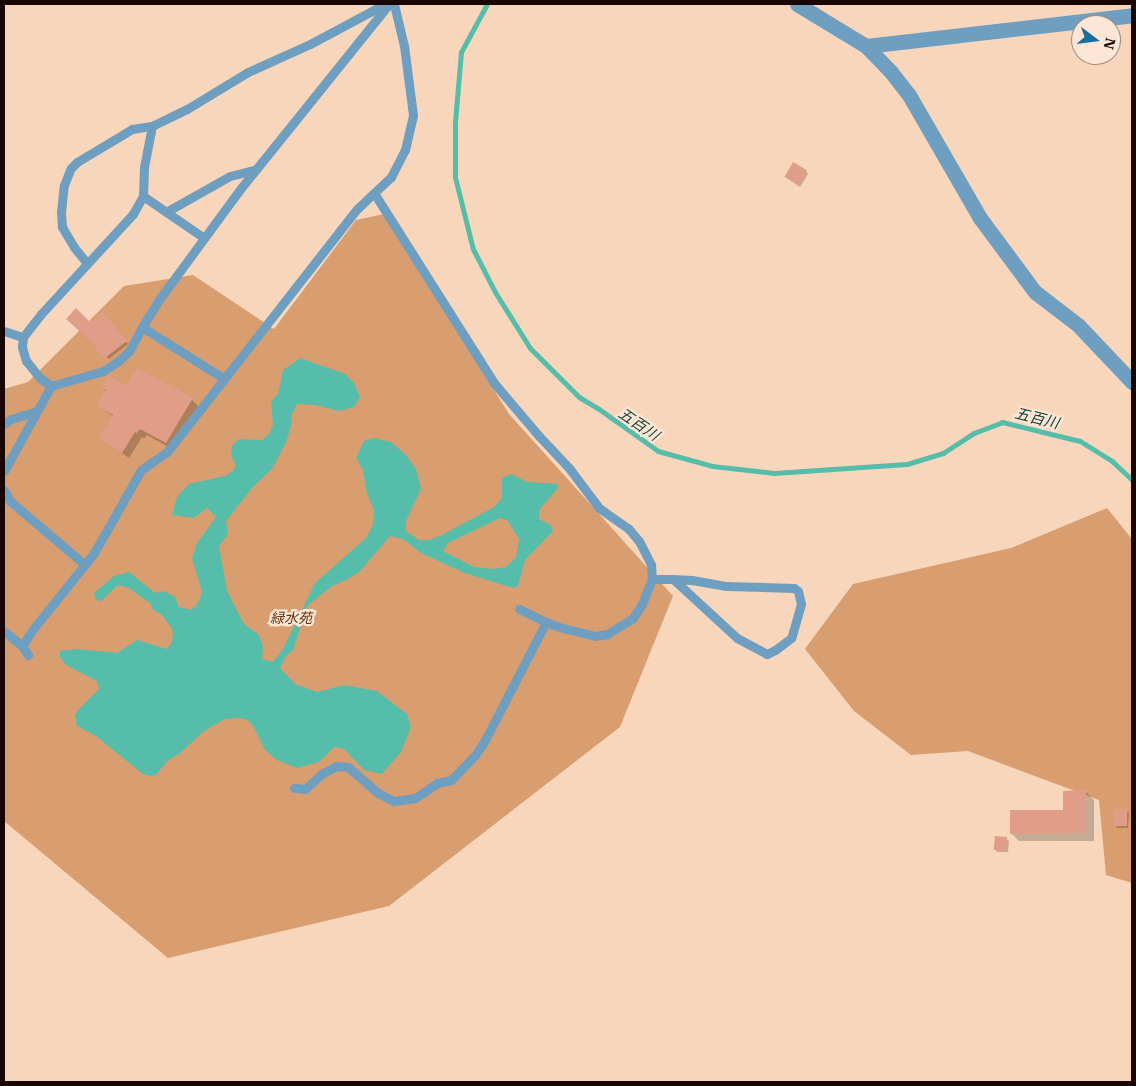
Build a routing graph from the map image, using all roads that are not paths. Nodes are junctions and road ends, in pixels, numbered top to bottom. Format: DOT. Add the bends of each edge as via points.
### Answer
graph roads {
  1 [pos="385,4"];
  2 [pos="389,4"];
  3 [pos="394,4"];
  4 [pos="797,4"];
  5 [pos="1132,15"];
  6 [pos="866,46"];
  7 [pos="152,126"];
  8 [pos="254,170"];
  9 [pos="374,193"];
  10 [pos="143,196"];
  11 [pos="166,212"];
  12 [pos="204,238"];
  13 [pos="86,262"];
  14 [pos="142,327"];
  15 [pos="4,332"];
  16 [pos="24,338"];
  17 [pos="223,378"];
  18 [pos="1132,382"];
  19 [pos="51,386"];
  20 [pos="37,411"];
  21 [pos="4,424"];
  22 [pos="4,471"];
  23 [pos="4,490"];
  24 [pos="84,564"];
  25 [pos="652,579"];
  26 [pos="673,579"];
  27 [pos="519,609"];
  28 [pos="546,622"];
  29 [pos="4,631"];
  30 [pos="22,646"];
  31 [pos="28,655"];
  32 [pos="294,788"];
  1 -- 7 [label="lane" via="248,72 188,110"];
  2 -- 8 [label="lane"];
  3 -- 9 [label="lane" via="404,46 413,115 405,150 391,177"];
  4 -- 6 [label="street"];
  5 -- 6 [label="street"];
  6 -- 18 [label="street" via="909,95 980,218 1035,292 1078,325"];
  7 -- 10 [label="lane" via="144,167"];
  7 -- 13 [label="lane" via="132,129 71,168 61,197 62,227"];
  8 -- 11 [label="lane" via="230,176"];
  8 -- 12 [label="lane"];
  9 -- 17 [label="lane" via="357,209"];
  9 -- 25 [label="lane" via="494,383 569,468 599,508 628,528 639,541 651,565"];
  10 -- 11 [label="lane"];
  10 -- 13 [label="lane" via="133,214"];
  11 -- 12 [label="lane"];
  12 -- 14 [label="lane"];
  13 -- 16 [label="lane"];
  14 -- 17 [label="lane"];
  14 -- 19 [label="lane" via="129,351 117,362 103,371"];
  15 -- 16 [label="lane"];
  16 -- 19 [label="lane" via="22,347 26,361"];
  17 -- 24 [label="lane" via="167,452 141,470 94,553"];
  19 -- 20 [label="lane"];
  20 -- 21 [label="lane"];
  20 -- 22 [label="lane"];
  23 -- 24 [label="lane" via="10,501"];
  24 -- 30 [label="lane"];
  25 -- 26 [label="lane"];
  25 -- 28 [label="lane" via="633,618 607,634 595,636"];
  26 -- 26 [label="lane" via="726,586 794,588 801,604 791,638 767,654 737,638"];
  27 -- 28 [label="lane"];
  28 -- 32 [label="lane" via="484,742 451,780 437,783 415,798 394,801 378,793 348,767 337,766 305,789"];
  29 -- 30 [label="lane"];
  30 -- 31 [label="lane"];
}
